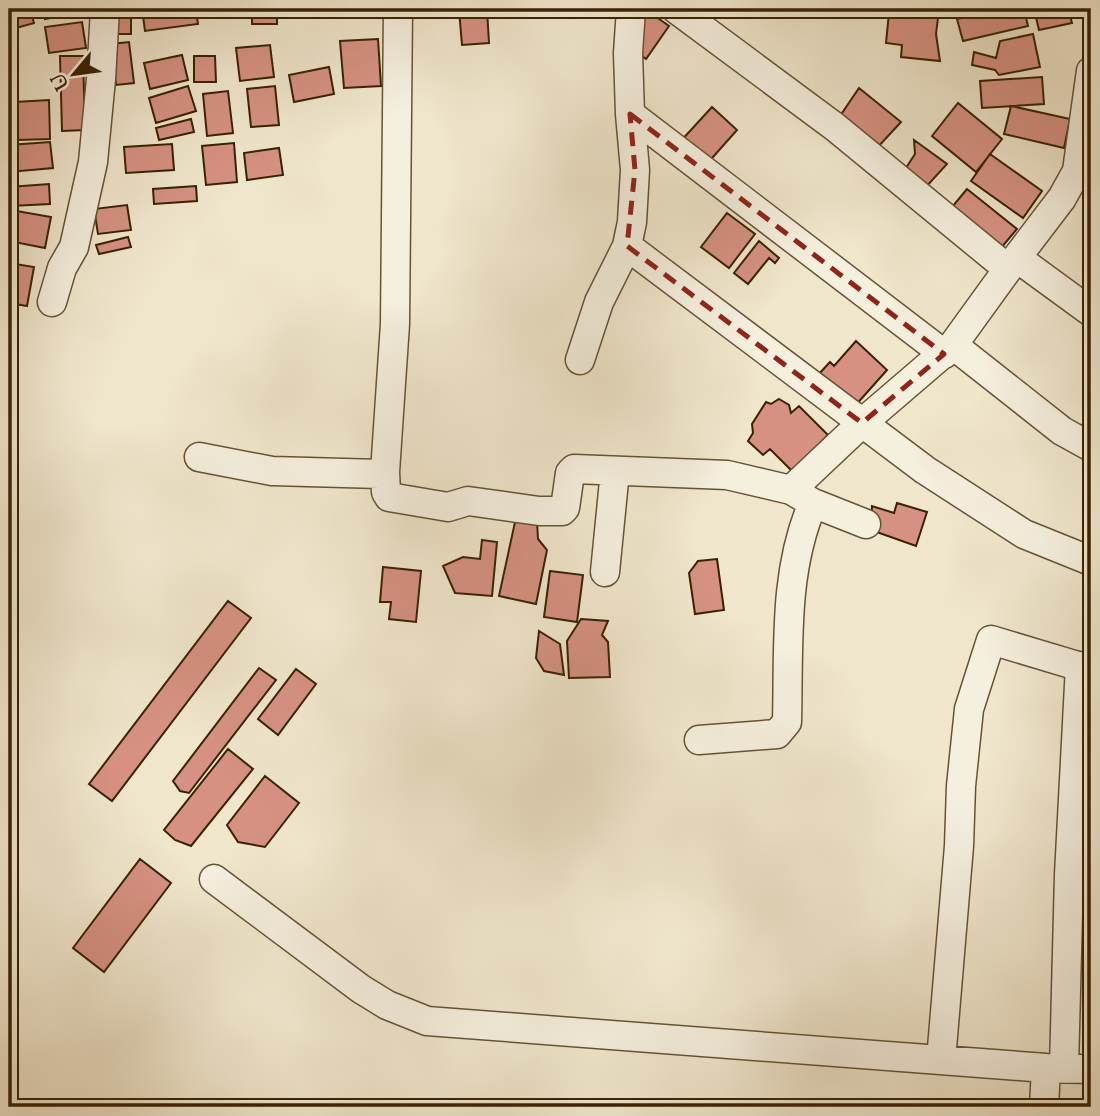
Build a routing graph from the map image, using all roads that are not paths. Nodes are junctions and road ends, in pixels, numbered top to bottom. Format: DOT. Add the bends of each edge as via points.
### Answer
graph roads {
  1 [pos="105,9"];
  2 [pos="398,9"];
  3 [pos="631,9"];
  4 [pos="676,9"];
  5 [pos="1091,71"];
  6 [pos="630,114"];
  7 [pos="627,246"];
  8 [pos="1012,264"];
  9 [pos="52,302"];
  10 [pos="1091,312"];
  11 [pos="948,350"];
  12 [pos="580,360"];
  13 [pos="862,423"];
  14 [pos="1091,447"];
  15 [pos="198,457"];
  16 [pos="615,471"];
  17 [pos="385,472"];
  18 [pos="802,497"];
  19 [pos="866,524"];
  20 [pos="1091,561"];
  21 [pos="605,572"];
  22 [pos="1085,668"];
  23 [pos="698,740"];
  24 [pos="214,879"];
  25 [pos="941,1060"];
  26 [pos="1067,1068"];
  27 [pos="1044,1107"];
  1 -- 9 [label="street" via="93,162 74,247"];
  2 -- 17 [label="street" via="395,324"];
  3 -- 6 [label="street"];
  4 -- 8 [label="street"];
  5 -- 8 [label="street" via="1077,171"];
  6 -- 7 [label="street" via="635,170"];
  6 -- 11 [label="street"];
  7 -- 12 [label="street" via="599,302"];
  7 -- 13 [label="street"];
  8 -- 10 [label="street"];
  8 -- 11 [label="street"];
  11 -- 13 [label="street"];
  11 -- 14 [label="street"];
  13 -- 18 [label="street"];
  13 -- 20 [label="street" via="1024,534"];
  15 -- 17 [label="street" via="272,471"];
  16 -- 17 [label="street" via="570,473 562,511 468,501 447,507 394,499 386,492"];
  16 -- 18 [label="street" via="727,475"];
  16 -- 21 [label="street"];
  18 -- 19 [label="street"];
  18 -- 23 [label="street" via="790,588 787,722 777,734"];
  22 -- 25 [label="street" via="991,640 969,709"];
  22 -- 26 [label="street" via="1069,875"];
  24 -- 25 [label="street" via="361,989 427,1021"];
  25 -- 26 [label="street"];
  26 -- 27 [label="street"];
}
